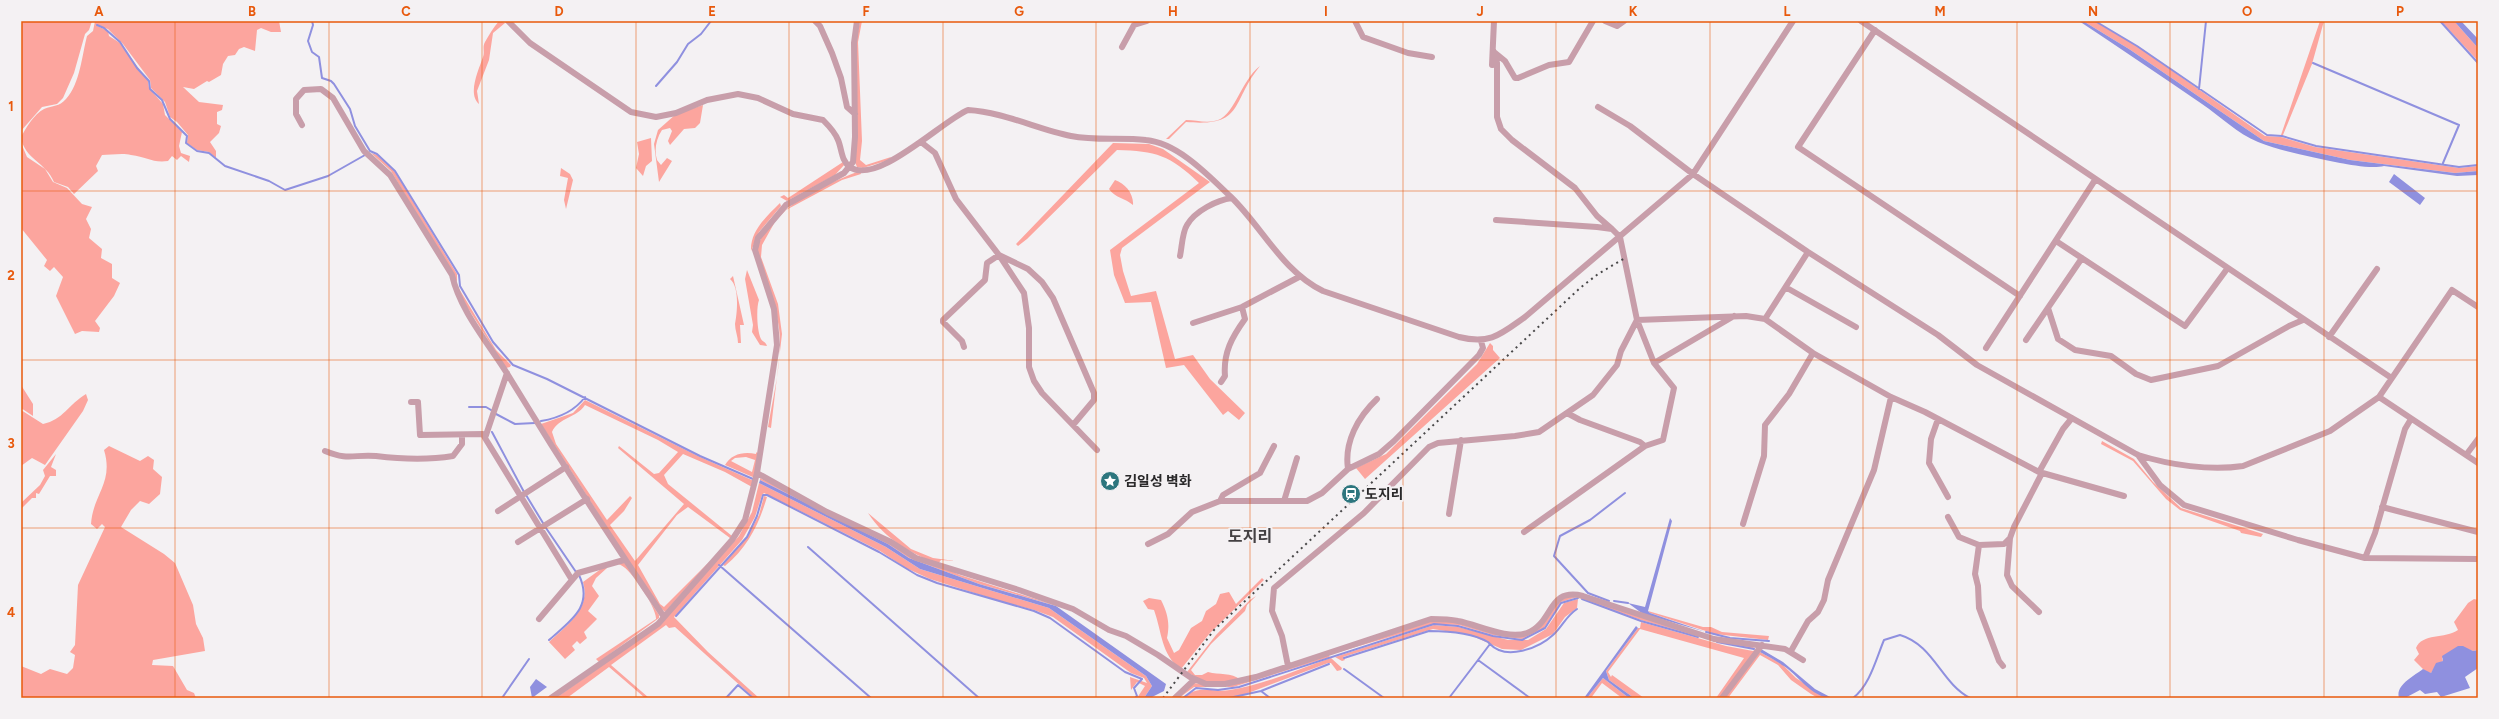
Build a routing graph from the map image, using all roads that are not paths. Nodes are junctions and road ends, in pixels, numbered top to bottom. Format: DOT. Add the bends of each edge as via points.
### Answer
graph roads {
  1 [pos="508,21"];
  2 [pos="815,21"];
  3 [pos="857,21"];
  4 [pos="1147,21"];
  5 [pos="1355,21"];
  6 [pos="1494,21"];
  7 [pos="1593,21"];
  8 [pos="1605,21"];
  9 [pos="1624,21"];
  10 [pos="1793,21"];
  11 [pos="1861,21"];
  12 [pos="1875,30"];
  13 [pos="1122,47"];
  14 [pos="1493,50"];
  15 [pos="1432,56"];
  16 [pos="1492,65"];
  17 [pos="1598,107"];
  18 [pos="855,114"];
  19 [pos="302,125"];
  20 [pos="921,142"];
  21 [pos="850,168"];
  22 [pos="1693,174"];
  23 [pos="2095,180"];
  24 [pos="1232,198"];
  25 [pos="1496,220"];
  26 [pos="1612,229"];
  27 [pos="1620,237"];
  28 [pos="2056,241"];
  29 [pos="1808,252"];
  30 [pos="999,255"];
  31 [pos="1180,256"];
  32 [pos="2082,258"];
  33 [pos="2227,269"];
  34 [pos="2377,269"];
  35 [pos="1299,276"];
  36 [pos="1787,288"];
  37 [pos="2020,296"];
  38 [pos="1242,307"];
  39 [pos="2478,307"];
  40 [pos="2048,308"];
  41 [pos="1734,316"];
  42 [pos="1765,319"];
  43 [pos="1637,320"];
  44 [pos="2303,320"];
  45 [pos="1193,323"];
  46 [pos="1856,327"];
  47 [pos="2329,337"];
  48 [pos="2026,340"];
  49 [pos="1481,341"];
  50 [pos="964,347"];
  51 [pos="1986,348"];
  52 [pos="1813,353"];
  53 [pos="1654,363"];
  54 [pos="507,373"];
  55 [pos="2390,377"];
  56 [pos="1221,382"];
  57 [pos="2379,396"];
  58 [pos="1892,397"];
  59 [pos="1378,399"];
  60 [pos="411,402"];
  61 [pos="1567,413"];
  62 [pos="2072,418"];
  63 [pos="1938,419"];
  64 [pos="2411,419"];
  65 [pos="1073,425"];
  66 [pos="462,436"];
  67 [pos="486,438"];
  68 [pos="2478,439"];
  69 [pos="1461,440"];
  70 [pos="1274,446"];
  71 [pos="1645,446"];
  72 [pos="1097,450"];
  73 [pos="325,451"];
  74 [pos="2466,455"];
  75 [pos="2138,456"];
  76 [pos="1297,458"];
  77 [pos="2478,463"];
  78 [pos="566,467"];
  79 [pos="1348,469"];
  80 [pos="2040,472"];
  81 [pos="757,473"];
  82 [pos="520,496"];
  83 [pos="1948,496"];
  84 [pos="2124,496"];
  85 [pos="586,498"];
  86 [pos="1220,501"];
  87 [pos="1284,501"];
  88 [pos="2382,507"];
  89 [pos="498,511"];
  90 [pos="1449,514"];
  91 [pos="1948,517"];
  92 [pos="1743,524"];
  93 [pos="540,528"];
  94 [pos="1524,532"];
  95 [pos="2478,532"];
  96 [pos="2010,538"];
  97 [pos="518,542"];
  98 [pos="1148,544"];
  99 [pos="1979,545"];
  100 [pos="2364,558"];
  101 [pos="2478,559"];
  102 [pos="624,560"];
  103 [pos="572,580"];
  104 [pos="2039,612"];
  105 [pos="664,617"];
  106 [pos="539,619"];
  107 [pos="1762,645"];
  108 [pos="1791,652"];
  109 [pos="1803,660"];
  110 [pos="1288,666"];
  111 [pos="2003,666"];
  112 [pos="1194,680"];
  113 [pos="551,698"];
  114 [pos="1175,698"];
  115 [pos="1722,698"];
  1 -- 21 [label="street" via="530,43 631,112 656,117 676,113 725,95 748,94 793,114 823,120 838,140 844,160"];
  2 -- 18 [label="street" via="820,26 832,53 847,107"];
  3 -- 18 [label="street" via="854,43"];
  4 -- 13 [label="street" via="1134,25"];
  5 -- 15 [label="street" via="1363,37 1408,53"];
  6 -- 14 [label="street"];
  7 -- 14 [label="street" via="1569,62 1549,65 1518,78 1515,78 1505,61"];
  8 -- 9 [label="street" via="1617,26"];
  10 -- 22 [label="street"];
  11 -- 12 [label="street"];
  12 -- 23 [label="street"];
  12 -- 37 [label="street" via="1798,147"];
  14 -- 16 [label="street"];
  14 -- 26 [label="street" via="1497,63 1497,117 1501,129 1576,188 1597,216"];
  17 -- 22 [label="street" via="1630,126"];
  18 -- 21 [label="street"];
  19 -- 54 [label="street" via="295,106 300,94 304,90 315,88 327,92 364,151 381,164 397,186 452,276 455,291"];
  20 -- 21 [label="street" via="902,156 874,168"];
  20 -- 24 [label="street" via="953,117 968,110 1070,136 1147,140 1167,146 1188,160"];
  20 -- 30 [label="street" via="935,153 956,199"];
  21 -- 81 [label="street" via="786,205 758,238 755,254 772,300 778,337"];
  22 -- 27 [label="street"];
  22 -- 29 [label="street"];
  23 -- 28 [label="street"];
  23 -- 33 [label="street"];
  24 -- 31 [label="street" via="1222,199 1197,214 1186,226"];
  24 -- 35 [label="street"];
  25 -- 26 [label="street"];
  26 -- 27 [label="street"];
  27 -- 43 [label="street"];
  27 -- 49 [label="street" via="1525,317 1500,334"];
  28 -- 32 [label="street"];
  28 -- 37 [label="street"];
  29 -- 36 [label="street"];
  29 -- 62 [label="street" via="1938,335 1977,365"];
  30 -- 50 [label="street" via="987,263 985,280 943,320 962,341"];
  30 -- 65 [label="street" via="1024,293 1029,328 1029,367 1034,381"];
  30 -- 65 [label="street" via="1028,269 1042,282 1052,298 1094,393 1094,400"];
  32 -- 33 [label="street" via="2185,326"];
  32 -- 40 [label="street"];
  33 -- 44 [label="street"];
  34 -- 47 [label="street"];
  35 -- 38 [label="street"];
  35 -- 49 [label="street" via="1323,290 1459,337"];
  36 -- 42 [label="street"];
  36 -- 46 [label="street"];
  37 -- 51 [label="street"];
  38 -- 45 [label="street"];
  38 -- 56 [label="street" via="1245,319 1233,335 1227,350 1225,376"];
  39 -- 55 [label="street" via="2452,290"];
  40 -- 44 [label="street" via="2058,339 2075,350 2111,356 2136,374 2151,380 2218,366"];
  40 -- 48 [label="street"];
  41 -- 42 [label="street" via="1755,316"];
  41 -- 43 [label="street"];
  41 -- 53 [label="street"];
  42 -- 52 [label="street"];
  43 -- 53 [label="street"];
  43 -- 61 [label="street" via="1617,364 1593,395"];
  44 -- 47 [label="street"];
  47 -- 55 [label="street"];
  49 -- 79 [label="street" via="1483,348 1479,355 1394,441 1379,454"];
  52 -- 58 [label="street"];
  52 -- 92 [label="street" via="1792,389 1765,425 1764,456"];
  53 -- 71 [label="street" via="1673,384 1675,392 1662,440"];
  54 -- 67 [label="street"];
  54 -- 78 [label="street"];
  55 -- 57 [label="street"];
  57 -- 64 [label="street"];
  57 -- 75 [label="street" via="2330,431 2243,466 2201,467"];
  58 -- 63 [label="street"];
  58 -- 108 [label="street" via="1874,470 1828,580 1824,600"];
  59 -- 79 [label="street" via="1352,435 1348,445"];
  60 -- 66 [label="street" via="418,402 420,435"];
  61 -- 69 [label="street" via="1539,432"];
  61 -- 71 [label="street"];
  62 -- 75 [label="street"];
  62 -- 80 [label="street" via="2063,429"];
  63 -- 80 [label="street"];
  63 -- 83 [label="street" via="1931,439 1929,463"];
  64 -- 74 [label="street"];
  64 -- 88 [label="street" via="2399,447"];
  65 -- 72 [label="street"];
  66 -- 67 [label="street" via="483,434"];
  66 -- 73 [label="street" via="462,444 453,456 438,459 376,456 348,458"];
  67 -- 82 [label="street"];
  68 -- 74 [label="street"];
  69 -- 90 [label="street"];
  69 -- 110 [label="street" via="1429,447 1364,513 1274,588 1272,611 1282,636"];
  70 -- 86 [label="street" via="1260,473 1223,495"];
  71 -- 94 [label="street"];
  74 -- 77 [label="street"];
  75 -- 100 [label="street" via="2160,485 2184,504"];
  76 -- 87 [label="street"];
  78 -- 82 [label="street"];
  78 -- 85 [label="street"];
  79 -- 87 [label="street" via="1314,499"];
  80 -- 84 [label="street"];
  80 -- 96 [label="street"];
  81 -- 105 [label="street" via="750,508 739,531"];
  81 -- 112 [label="street" via="827,512 891,542 916,558 1073,609 1158,655"];
  82 -- 89 [label="street"];
  82 -- 93 [label="street"];
  85 -- 93 [label="street"];
  85 -- 102 [label="street"];
  86 -- 87 [label="street"];
  86 -- 98 [label="street" via="1192,512 1168,534"];
  88 -- 95 [label="street"];
  88 -- 100 [label="street" via="2375,533"];
  91 -- 99 [label="street" via="1959,537"];
  93 -- 97 [label="street"];
  93 -- 103 [label="street"];
  96 -- 99 [label="street" via="2004,544"];
  96 -- 104 [label="street" via="2008,581"];
  99 -- 111 [label="street" via="1975,574 1979,608"];
  100 -- 101 [label="street"];
  102 -- 103 [label="street" via="578,572"];
  102 -- 105 [label="street"];
  103 -- 106 [label="street"];
  105 -- 113 [label="street" via="658,624"];
  107 -- 108 [label="street"];
  107 -- 110 [label="street" via="1714,639 1583,596 1568,594 1558,599 1541,623 1526,633 1512,634 1458,621 1431,620"];
  107 -- 115 [label="street"];
  108 -- 109 [label="street"];
  110 -- 112 [label="street" via="1225,684 1206,684"];
  112 -- 114 [label="street"];
}
